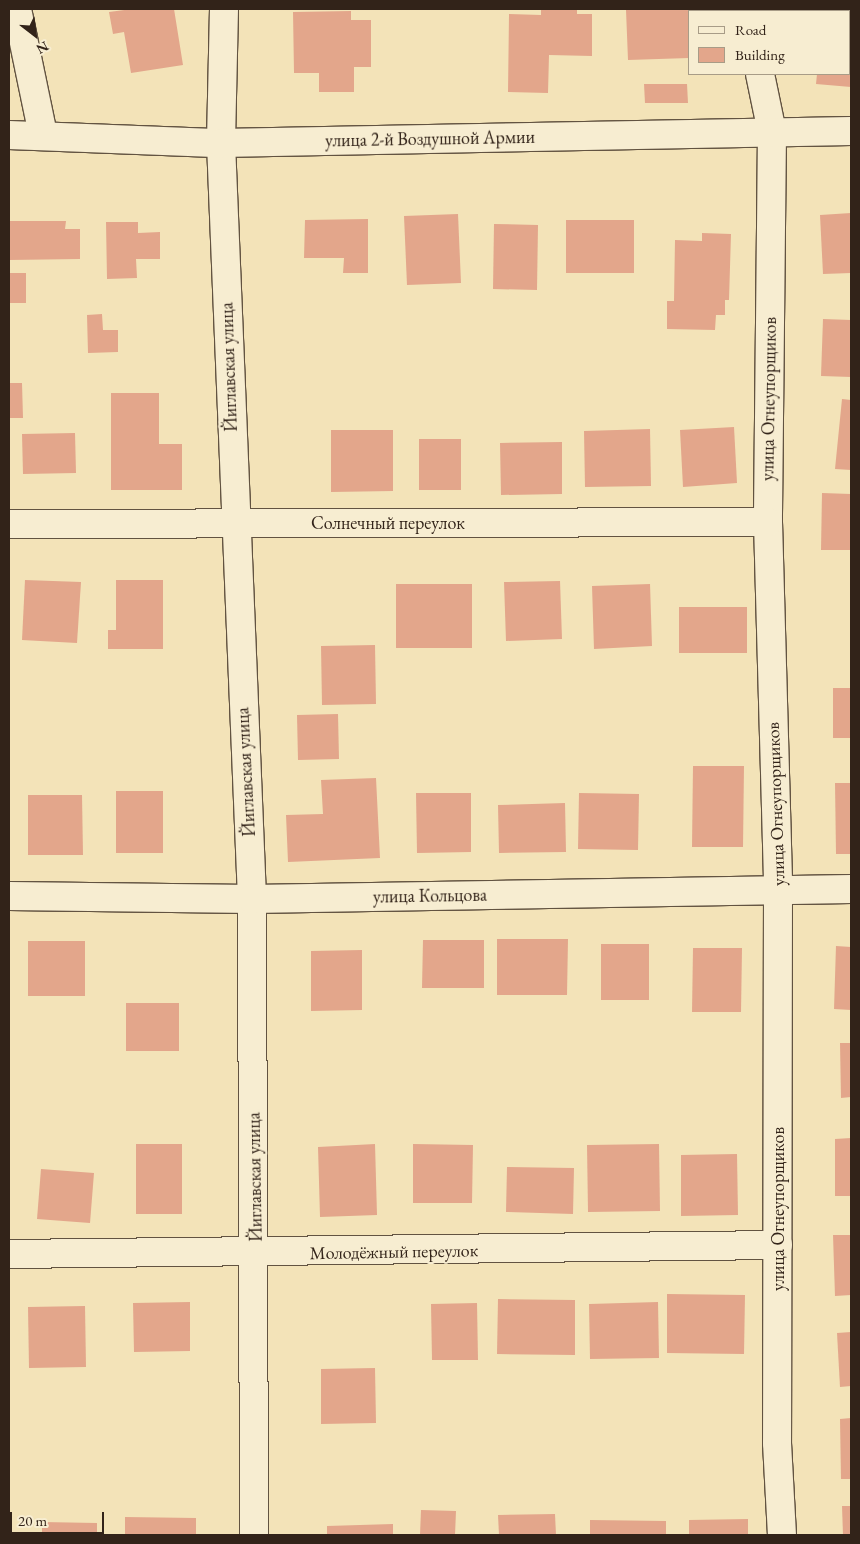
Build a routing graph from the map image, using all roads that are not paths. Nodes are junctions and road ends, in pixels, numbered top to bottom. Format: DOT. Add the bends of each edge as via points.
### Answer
graph roads {
  1 [pos="17,9"];
  2 [pos="224,9"];
  3 [pos="760,75"];
  4 [pos="851,131"];
  5 [pos="772,132"];
  6 [pos="42,134"];
  7 [pos="9,135"];
  8 [pos="222,143"];
  9 [pos="768,522"];
  10 [pos="9,524"];
  11 [pos="234,524"];
  12 [pos="851,889"];
  13 [pos="778,890"];
  14 [pos="9,896"];
  15 [pos="252,899"];
  16 [pos="778,1245"];
  17 [pos="9,1254"];
  18 [pos="255,1254"];
  19 [pos="254,1535"];
  20 [pos="782,1535"];
  1 -- 6 [label="street"];
  2 -- 8 [label="street, Йиглавская улица"];
  3 -- 5 [label="street, улица Огнеупорщиков"];
  4 -- 5 [label="street, улица 2-й Воздушной Армии"];
  5 -- 8 [label="street, улица 2-й Воздушной Армии"];
  5 -- 9 [label="street, улица Огнеупорщиков"];
  6 -- 7 [label="street, улица 2-й Воздушной Армии"];
  6 -- 8 [label="street, улица 2-й Воздушной Армии"];
  8 -- 11 [label="street, Йиглавская улица"];
  9 -- 11 [label="street, Солнечный переулок"];
  9 -- 13 [label="street, улица Огнеупорщиков"];
  10 -- 11 [label="street, Солнечный переулок"];
  11 -- 15 [label="street, Йиглавская улица"];
  12 -- 13 [label="street, улица Кольцова"];
  13 -- 15 [label="street, улица Кольцова"];
  13 -- 16 [label="street, улица Огнеупорщиков"];
  14 -- 15 [label="street, улица Кольцова"];
  15 -- 18 [label="street, Йиглавская улица"];
  16 -- 18 [label="street, Молодёжный переулок"];
  16 -- 20 [label="street, улица Огнеупорщиков" via="776,1443"];
  17 -- 18 [label="street, Молодёжный переулок"];
  18 -- 19 [label="street, Йиглавская улица"];
}
